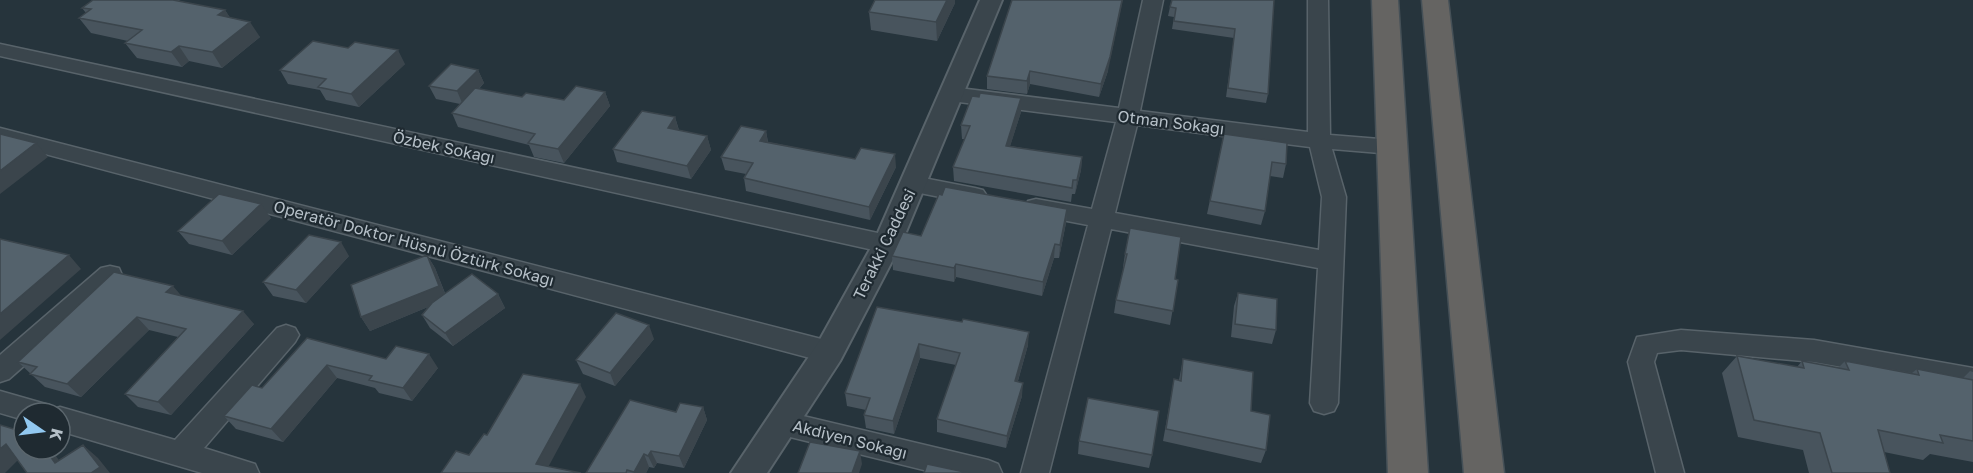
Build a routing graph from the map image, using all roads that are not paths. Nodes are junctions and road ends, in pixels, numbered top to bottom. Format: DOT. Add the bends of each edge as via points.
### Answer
graph roads {
  1 [pos="992,0"];
  2 [pos="1153,0"];
  3 [pos="1318,0"];
  4 [pos="1385,0"];
  5 [pos="1435,0"];
  6 [pos="0,50"];
  7 [pos="951,94"];
  8 [pos="1128,117"];
  9 [pos="0,135"];
  10 [pos="1319,141"];
  11 [pos="1392,147"];
  12 [pos="913,184"];
  13 [pos="995,200"];
  14 [pos="1019,204"];
  15 [pos="1101,220"];
  16 [pos="887,244"];
  17 [pos="1332,261"];
  18 [pos="110,275"];
  19 [pos="286,335"];
  20 [pos="829,352"];
  21 [pos="0,371"];
  22 [pos="1973,379"];
  23 [pos="1324,403"];
  24 [pos="72,422"];
  25 [pos="782,423"];
  26 [pos="181,454"];
  27 [pos="245,473"];
  28 [pos="748,473"];
  29 [pos="988,473"];
  30 [pos="1035,473"];
  31 [pos="1408,473"];
  32 [pos="1484,473"];
  33 [pos="1670,473"];
  1 -- 7 [label="street, Terakki Caddesi"];
  2 -- 8 [label="street"];
  3 -- 10 [label="street"];
  4 -- 11 [label="highway"];
  5 -- 32 [label="highway"];
  6 -- 16 [label="street, Özbek Sokağı"];
  7 -- 8 [label="street, Otman Sokağı"];
  7 -- 12 [label="street, Terakki Caddesi"];
  8 -- 10 [label="street, Otman Sokağı"];
  8 -- 15 [label="street"];
  9 -- 20 [label="street, Operatör Doktor Hüsnü Öztürk Sokağı"];
  10 -- 11 [label="street, Otman Sokağı"];
  10 -- 17 [label="street" via="1334,197"];
  11 -- 31 [label="highway"];
  12 -- 13 [label="street"];
  12 -- 16 [label="street, Terakki Caddesi"];
  14 -- 15 [label="street"];
  15 -- 17 [label="street"];
  15 -- 30 [label="street"];
  16 -- 20 [label="street, Terakki Caddesi"];
  17 -- 23 [label="street"];
  18 -- 21 [label="street"];
  19 -- 26 [label="street"];
  20 -- 25 [label="street, Terakki Caddesi"];
  22 -- 33 [label="street" via="1814,351 1681,340 1646,344 1641,362"];
  24 -- 26 [label="street"];
  25 -- 28 [label="street, Terakki Caddesi"];
  25 -- 29 [label="street, Akdiyen Sokağı"];
  26 -- 27 [label="street"];
}
